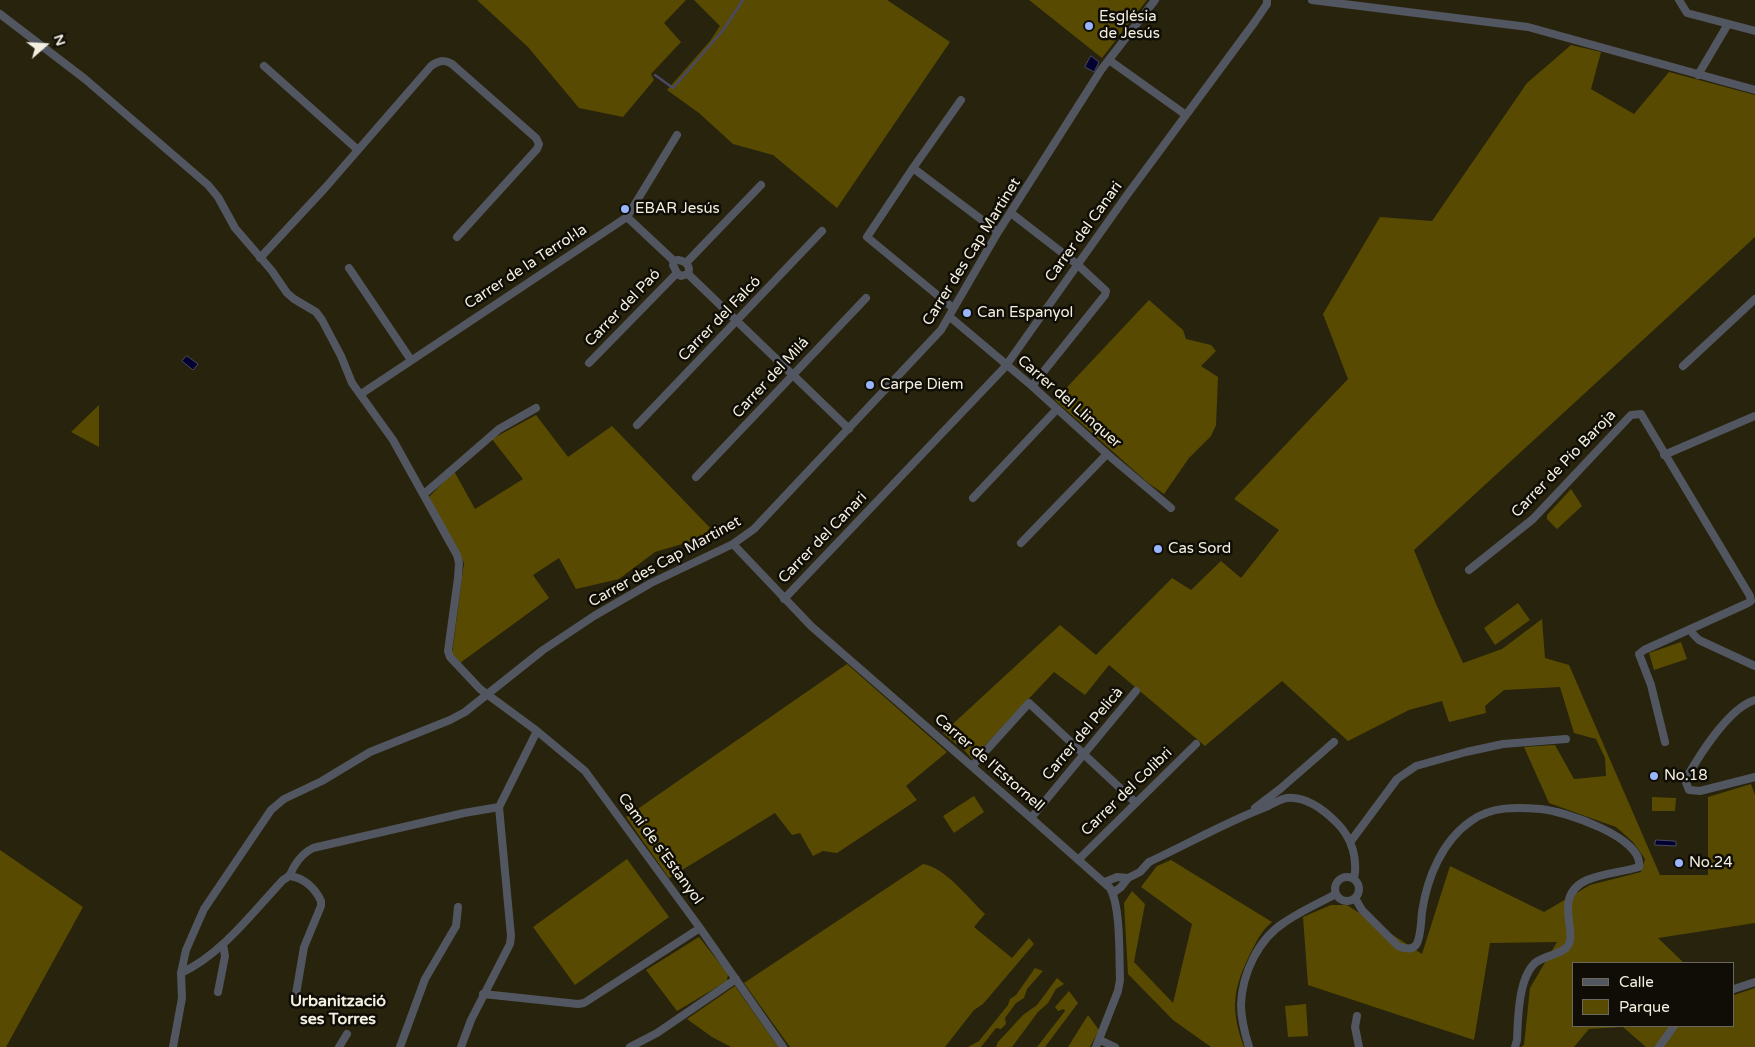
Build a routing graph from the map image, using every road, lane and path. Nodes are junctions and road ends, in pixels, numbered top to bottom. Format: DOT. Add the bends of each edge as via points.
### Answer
graph roads {
  1 [pos="1155,0"];
  2 [pos="1267,0"];
  3 [pos="1312,0"];
  4 [pos="1679,0"];
  5 [pos="1339,2"];
  6 [pos="1374,4"];
  7 [pos="0,14"];
  8 [pos="1728,24"];
  9 [pos="1755,31"];
  10 [pos="1109,60"];
  11 [pos="264,66"];
  12 [pos="1698,75"];
  13 [pos="1755,90"];
  14 [pos="961,100"];
  15 [pos="1186,115"];
  16 [pos="677,135"];
  17 [pos="358,150"];
  18 [pos="913,168"];
  19 [pos="761,184"];
  20 [pos="1011,212"];
  21 [pos="627,217"];
  22 [pos="822,231"];
  23 [pos="998,232"];
  24 [pos="457,237"];
  25 [pos="260,258"];
  26 [pos="674,261"];
  27 [pos="686,263"];
  28 [pos="1078,265"];
  29 [pos="349,268"];
  30 [pos="677,273"];
  31 [pos="688,274"];
  32 [pos="866,298"];
  33 [pos="1755,299"];
  34 [pos="953,308"];
  35 [pos="950,317"];
  36 [pos="737,321"];
  37 [pos="411,360"];
  38 [pos="589,363"];
  39 [pos="1006,364"];
  40 [pos="1683,366"];
  41 [pos="792,374"];
  42 [pos="1032,386"];
  43 [pos="361,394"];
  44 [pos="536,408"];
  45 [pos="1058,410"];
  46 [pos="1755,416"];
  47 [pos="637,425"];
  48 [pos="849,429"];
  49 [pos="1107,454"];
  50 [pos="1664,455"];
  51 [pos="696,477"];
  52 [pos="424,494"];
  53 [pos="973,498"];
  54 [pos="1171,508"];
  55 [pos="1021,543"];
  56 [pos="734,544"];
  57 [pos="1469,570"];
  58 [pos="784,599"];
  59 [pos="1691,630"];
  60 [pos="1755,666"];
  61 [pos="1136,691"];
  62 [pos="486,694"];
  63 [pos="1755,700"];
  64 [pos="537,731"];
  65 [pos="1566,739"];
  66 [pos="1334,742"];
  67 [pos="1666,742"];
  68 [pos="1196,744"];
  69 [pos="1084,754"];
  70 [pos="972,766"];
  71 [pos="1755,777"];
  72 [pos="1136,803"];
  73 [pos="499,807"];
  74 [pos="1248,813"];
  75 [pos="1031,818"];
  76 [pos="1351,841"];
  77 [pos="1078,860"];
  78 [pos="290,876"];
  79 [pos="1128,878"];
  80 [pos="1354,879"];
  81 [pos="1105,882"];
  82 [pos="1113,893"];
  83 [pos="1336,894"];
  84 [pos="1355,898"];
  85 [pos="458,907"];
  86 [pos="700,928"];
  87 [pos="223,944"];
  88 [pos="181,973"];
  89 [pos="736,979"];
  90 [pos="1755,982"];
  91 [pos="1735,989"];
  92 [pos="218,992"];
  93 [pos="296,994"];
  94 [pos="483,994"];
  95 [pos="1357,1016"];
  96 [pos="1673,1027"];
  97 [pos="347,1034"];
  98 [pos="1098,1043"];
  99 [pos="173,1047"];
  100 [pos="339,1047"];
  101 [pos="400,1047"];
  102 [pos="461,1047"];
  103 [pos="630,1047"];
  104 [pos="783,1047"];
  105 [pos="1115,1047"];
  106 [pos="1249,1047"];
  107 [pos="1359,1047"];
  108 [pos="1515,1047"];
  109 [pos="1659,1047"];
  1 -- 10 [label="street, Carrer des Cap Martinet"];
  2 -- 15 [label="street, Carrer del Canari" via="1254,23"];
  3 -- 5 [label="street"];
  4 -- 8 [label="street" via="1687,13"];
  5 -- 6 [label="street"];
  6 -- 12 [label="street" via="1528,27"];
  7 -- 25 [label="street, Camí de s'Estanyol" via="85,79 208,185 235,228"];
  8 -- 9 [label="street"];
  8 -- 12 [label="street"];
  10 -- 15 [label="street"];
  10 -- 20 [label="street, Carrer des Cap Martinet"];
  11 -- 17 [label="street"];
  12 -- 13 [label="street"];
  14 -- 18 [label="street"];
  15 -- 28 [label="street, Carrer del Canari"];
  16 -- 21 [label="street, Carrer de la Terrol·la"];
  17 -- 24 [label="street" via="431,66 442,60 452,64 539,144"];
  17 -- 25 [label="street"];
  18 -- 23 [label="street"];
  18 -- 34 [label="street" via="866,237"];
  19 -- 27 [label="street"];
  20 -- 23 [label="street, Carrer des Cap Martinet"];
  20 -- 28 [label="street"];
  21 -- 26 [label="street"];
  21 -- 37 [label="street, Carrer de la Terrol·la"];
  22 -- 36 [label="street, Carrer del Falcó"];
  23 -- 34 [label="street, Carrer des Cap Martinet"];
  25 -- 43 [label="street, Camí de s'Estanyol" via="294,299 316,312 352,383"];
  26 -- 27 [label="street"];
  26 -- 30 [label="street"];
  27 -- 31 [label="street"];
  28 -- 39 [label="street, Carrer del Canari"];
  28 -- 42 [label="street" via="1104,288 1105,295"];
  29 -- 37 [label="street"];
  30 -- 31 [label="street" via="681,276"];
  30 -- 38 [label="street, Carrer del Paó"];
  31 -- 36 [label="street"];
  32 -- 41 [label="street, Carrer del Milá"];
  33 -- 40 [label="street"];
  34 -- 35 [label="street, Carrer des Cap Martinet"];
  35 -- 39 [label="street, Carrer del Llinquer"];
  35 -- 48 [label="street, Carrer des Cap Martinet" via="933,340"];
  36 -- 41 [label="street"];
  36 -- 47 [label="street, Carrer del Falcó"];
  37 -- 43 [label="street, Carrer de la Terrol·la"];
  39 -- 42 [label="street, Carrer del Llinquer"];
  39 -- 58 [label="street, Carrer del Canari"];
  41 -- 48 [label="street"];
  41 -- 51 [label="street, Carrer del Milá"];
  42 -- 45 [label="street, Carrer del Llinquer"];
  43 -- 52 [label="street, Camí de s'Estanyol" via="393,440"];
  44 -- 52 [label="street" via="499,429"];
  45 -- 49 [label="street, Carrer del Llinquer"];
  45 -- 53 [label="street"];
  46 -- 50 [label="street"];
  48 -- 56 [label="street, Carrer des Cap Martinet" via="754,529"];
  49 -- 54 [label="street, Carrer del Llinquer"];
  49 -- 55 [label="street"];
  50 -- 57 [label="street, Carrer de Pío Baroja" via="1641,414 1631,415 1533,519"];
  50 -- 59 [label="street" via="1751,601"];
  52 -- 62 [label="street, Camí de s'Estanyol" via="459,563 448,651"];
  56 -- 58 [label="street, Carrer de l'Estornell"];
  56 -- 62 [label="street, Carrer des Cap Martinet" via="651,583 594,616"];
  58 -- 70 [label="street, Carrer de l'Estornell"];
  59 -- 60 [label="street" via="1700,640"];
  59 -- 67 [label="street" via="1639,654 1652,685"];
  61 -- 69 [label="street, Carrer del Pelicà"];
  62 -- 64 [label="street, Camí de s'Estanyol"];
  62 -- 88 [label="street, Carrer des Cap Martinet" via="465,712 370,752 284,799 271,810 204,908 186,950"];
  63 -- 71 [label="street" via="1730,716 1685,780 1689,790 1700,791"];
  64 -- 73 [label="street"];
  64 -- 86 [label="street, Camí de s'Estanyol" via="585,771"];
  65 -- 76 [label="street" via="1503,744 1416,766 1397,779"];
  66 -- 74 [label="street"];
  68 -- 72 [label="street, Carrer del Colibri"];
  69 -- 70 [label="street" via="1030,703"];
  69 -- 72 [label="street"];
  69 -- 75 [label="street, Carrer del Pelicà"];
  70 -- 75 [label="street, Carrer de l'Estornell"];
  72 -- 77 [label="street, Carrer del Colibri"];
  73 -- 78 [label="street" via="313,848 302,855"];
  73 -- 94 [label="street" via="512,936"];
  74 -- 76 [label="street" via="1287,798 1299,799 1328,814"];
  74 -- 79 [label="street" via="1149,862"];
  75 -- 77 [label="street, Carrer de l'Estornell"];
  76 -- 80 [label="street" via="1356,869"];
  77 -- 81 [label="street, Carrer de l'Estornell"];
  78 -- 87 [label="street"];
  78 -- 93 [label="street" via="312,887 321,900 304,947"];
  79 -- 81 [label="street" via="1117,877"];
  79 -- 82 [label="street"];
  80 -- 83 [label="street" via="1340,879 1335,886"];
  80 -- 84 [label="street" via="1359,888"];
  81 -- 82 [label="street, Carrer de l'Estornell"];
  82 -- 98 [label="street, Carrer de l'Estornell" via="1120,980"];
  83 -- 84 [label="street" via="1344,901"];
  83 -- 106 [label="street" via="1284,922 1259,948 1250,964 1241,1005"];
  84 -- 108 [label="street" via="1362,910 1398,946 1411,949 1416,945 1424,899 1434,869 1447,845 1458,831 1486,812 1504,808 1543,809 1591,822 1626,844 1637,855 1639,867 1588,880 1573,892 1568,902 1570,940 1567,948 1536,962 1530,970 1520,998"];
  85 -- 101 [label="street" via="456,926 425,979"];
  86 -- 89 [label="street, Camí de s'Estanyol"];
  86 -- 94 [label="street" via="584,1003"];
  87 -- 88 [label="street"];
  87 -- 92 [label="street" via="225,956"];
  88 -- 99 [label="street, Carrer des Cap Martinet" via="182,998"];
  89 -- 103 [label="street" via="657,1033"];
  89 -- 104 [label="street, Camí de s'Estanyol"];
  90 -- 91 [label="street"];
  94 -- 102 [label="street"];
  95 -- 107 [label="street" via="1355,1027"];
  96 -- 109 [label="street"];
  97 -- 100 [label="street"];
  98 -- 105 [label="street"];
}
